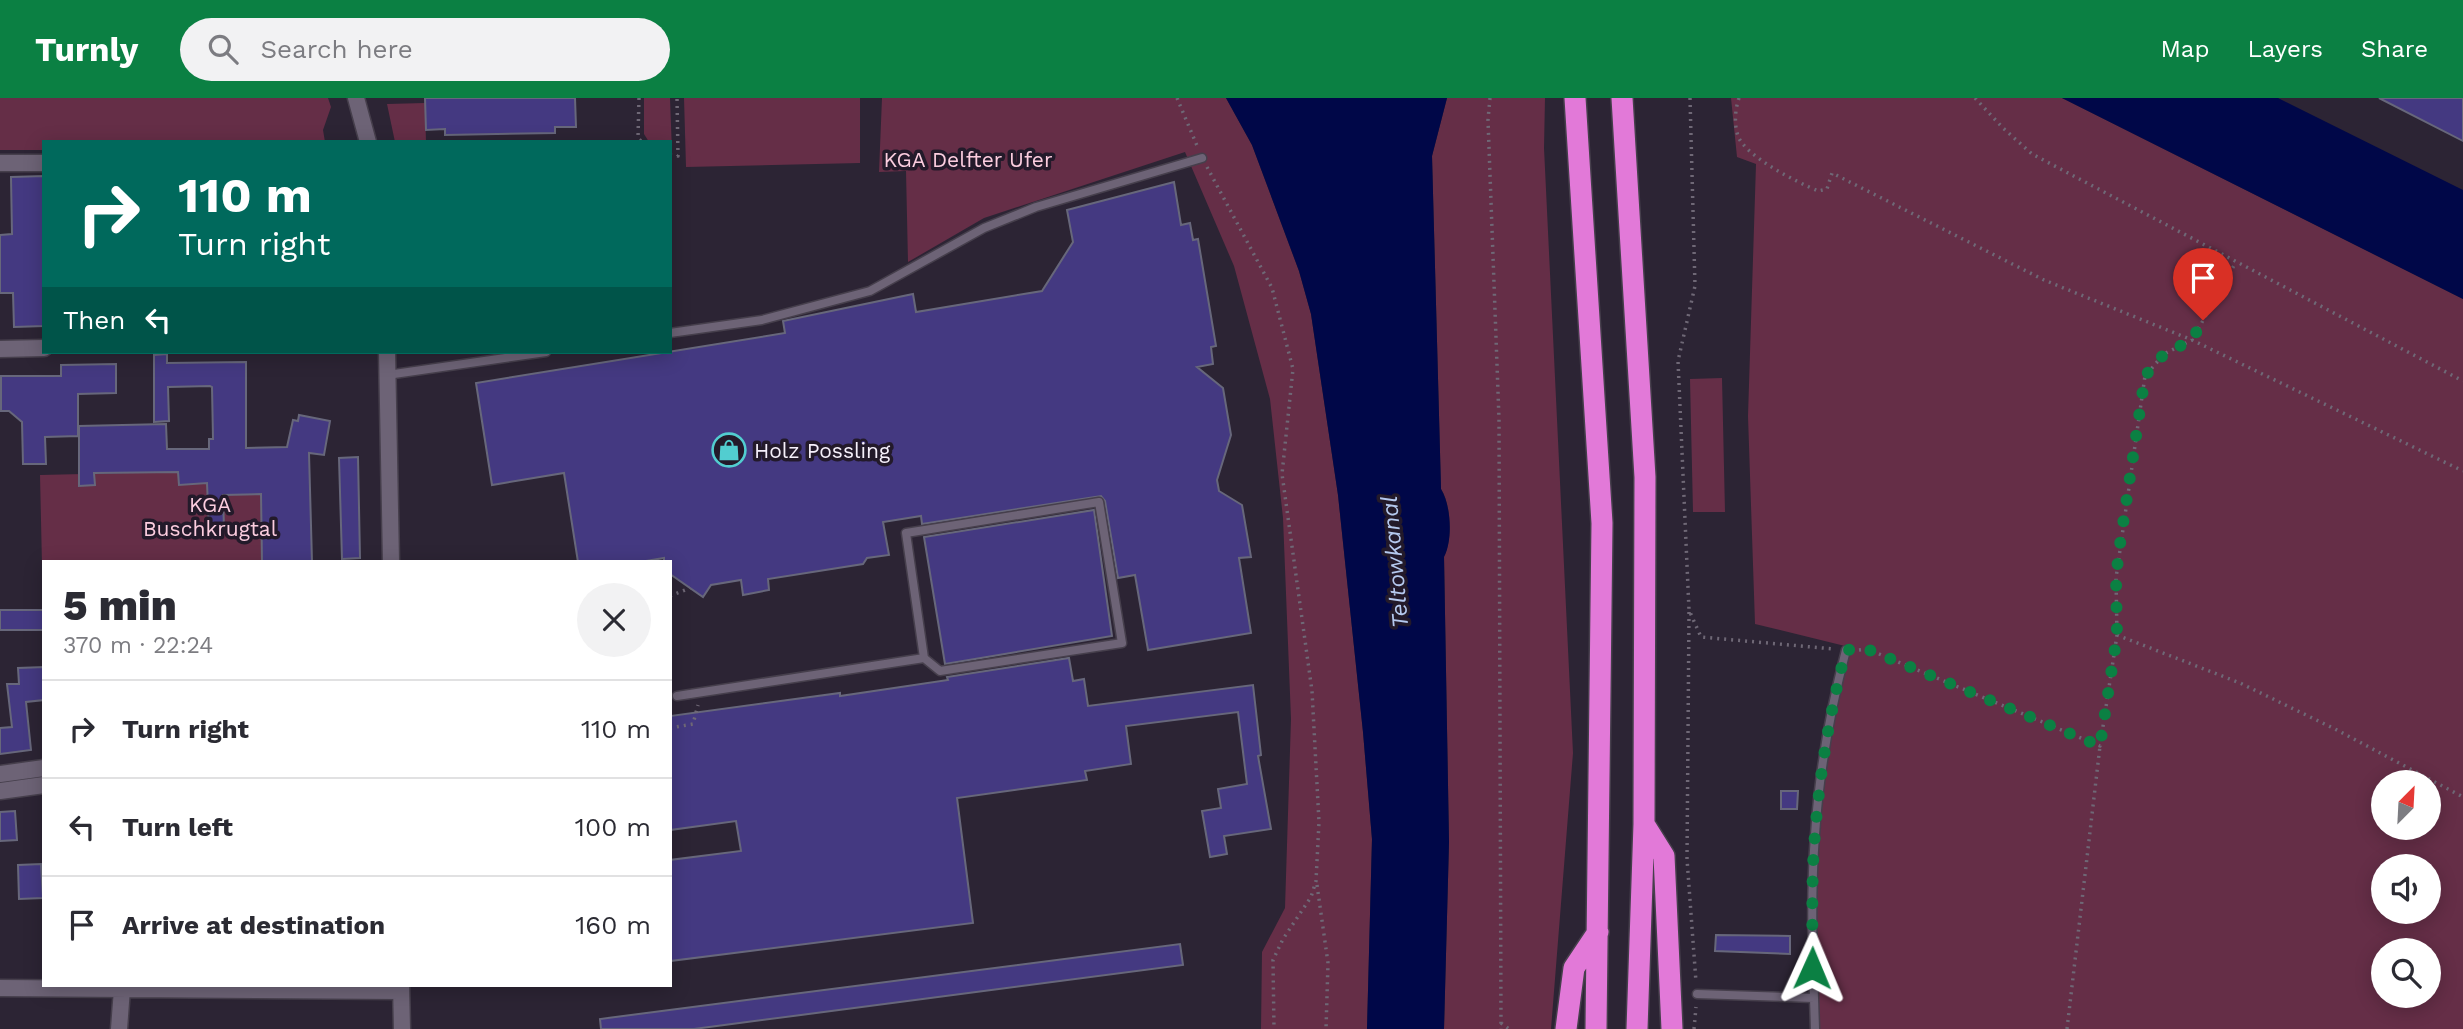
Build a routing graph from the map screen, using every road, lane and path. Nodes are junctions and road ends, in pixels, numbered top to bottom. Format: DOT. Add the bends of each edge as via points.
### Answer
graph roads {
  1 [pos="356,98"];
  2 [pos="639,98"];
  3 [pos="677,98"];
  4 [pos="1177,98"];
  5 [pos="1490,98"];
  6 [pos="1575,98"];
  7 [pos="1690,98"];
  8 [pos="1739,98"];
  9 [pos="1975,98"];
  10 [pos="1622,103"];
  11 [pos="367,140"];
  12 [pos="640,140"];
  13 [pos="672,155"];
  14 [pos="1202,158"];
  15 [pos="0,163"];
  16 [pos="42,163"];
  17 [pos="2236,262"];
  18 [pos="672,333"];
  19 [pos="2192,340"];
  20 [pos="42,348"];
  21 [pos="0,349"];
  22 [pos="387,354"];
  23 [pos="532,354"];
  24 [pos="387,375"];
  25 [pos="2463,381"];
  26 [pos="2463,471"];
  27 [pos="391,560"];
  28 [pos="690,588"];
  29 [pos="672,595"];
  30 [pos="1689,610"];
  31 [pos="2117,635"];
  32 [pos="1846,650"];
  33 [pos="924,658"];
  34 [pos="701,693"];
  35 [pos="677,696"];
  36 [pos="672,728"];
  37 [pos="2100,746"];
  38 [pos="42,768"];
  39 [pos="0,774"];
  40 [pos="42,785"];
  41 [pos="0,791"];
  42 [pos="2463,797"];
  43 [pos="1644,824"];
  44 [pos="1316,881"];
  45 [pos="1598,932"];
  46 [pos="0,988"];
  47 [pos="401,988"];
  48 [pos="122,989"];
  49 [pos="1697,994"];
  50 [pos="1814,998"];
  51 [pos="1501,1023"];
  52 [pos="119,1029"];
  53 [pos="402,1029"];
  54 [pos="1274,1029"];
  55 [pos="1326,1029"];
  56 [pos="1501,1029"];
  57 [pos="1509,1029"];
  58 [pos="1566,1029"];
  59 [pos="1597,1029"];
  60 [pos="1637,1029"];
  61 [pos="1672,1029"];
  62 [pos="1694,1029"];
  63 [pos="1815,1029"];
  64 [pos="2067,1029"];
  1 -- 11 [label="street"];
  2 -- 12 [label="path"];
  3 -- 13 [label="path" via="678,156"];
  4 -- 14 [label="path"];
  5 -- 51 [label="path" via="1499,419"];
  6 -- 45 [label="highway" via="1602,523"];
  7 -- 30 [label="path" via="1695,286 1678,361"];
  8 -- 19 [label="path" via="1739,139 1792,180 1818,191 1827,189 1832,173 2044,280"];
  9 -- 17 [label="path" via="2032,154"];
  10 -- 43 [label="highway" via="1645,477"];
  14 -- 18 [label="lane" via="1036,207 984,228 870,291 762,320"];
  14 -- 44 [label="path" via="1272,288 1293,369 1282,474 1312,691 1319,822"];
  15 -- 16 [label="street"];
  17 -- 19 [label="path"];
  17 -- 25 [label="path"];
  19 -- 26 [label="path"];
  19 -- 31 [label="path" via="2164,354 2145,376 2116,578"];
  20 -- 21 [label="street"];
  22 -- 24 [label="street"];
  23 -- 24 [label="lane"];
  24 -- 27 [label="street"];
  28 -- 29 [label="path"];
  30 -- 32 [label="path" via="1701,637"];
  30 -- 49 [label="path" via="1687,859"];
  31 -- 37 [label="path"];
  31 -- 42 [label="path" via="2240,683"];
  32 -- 37 [label="path" via="1867,649"];
  32 -- 50 [label="lane" via="1822,762 1815,837"];
  33 -- 33 [label="lane" via="940,671 1122,643 1099,502 906,533"];
  33 -- 34 [label="lane"];
  34 -- 35 [label="lane"];
  34 -- 36 [label="path" via="693,724"];
  37 -- 64 [label="path"];
  38 -- 39 [label="street"];
  40 -- 41 [label="street"];
  43 -- 60 [label="highway"];
  43 -- 61 [label="highway" via="1664,856"];
  44 -- 54 [label="path" via="1273,961"];
  44 -- 55 [label="path" via="1328,962"];
  45 -- 58 [label="highway" via="1574,968"];
  45 -- 59 [label="highway"];
  46 -- 48 [label="street"];
  47 -- 48 [label="street"];
  47 -- 53 [label="street"];
  48 -- 52 [label="street"];
  49 -- 50 [label="lane"];
  49 -- 62 [label="path"];
  50 -- 63 [label="lane"];
  51 -- 56 [label="path"];
  51 -- 57 [label="path"];
}
